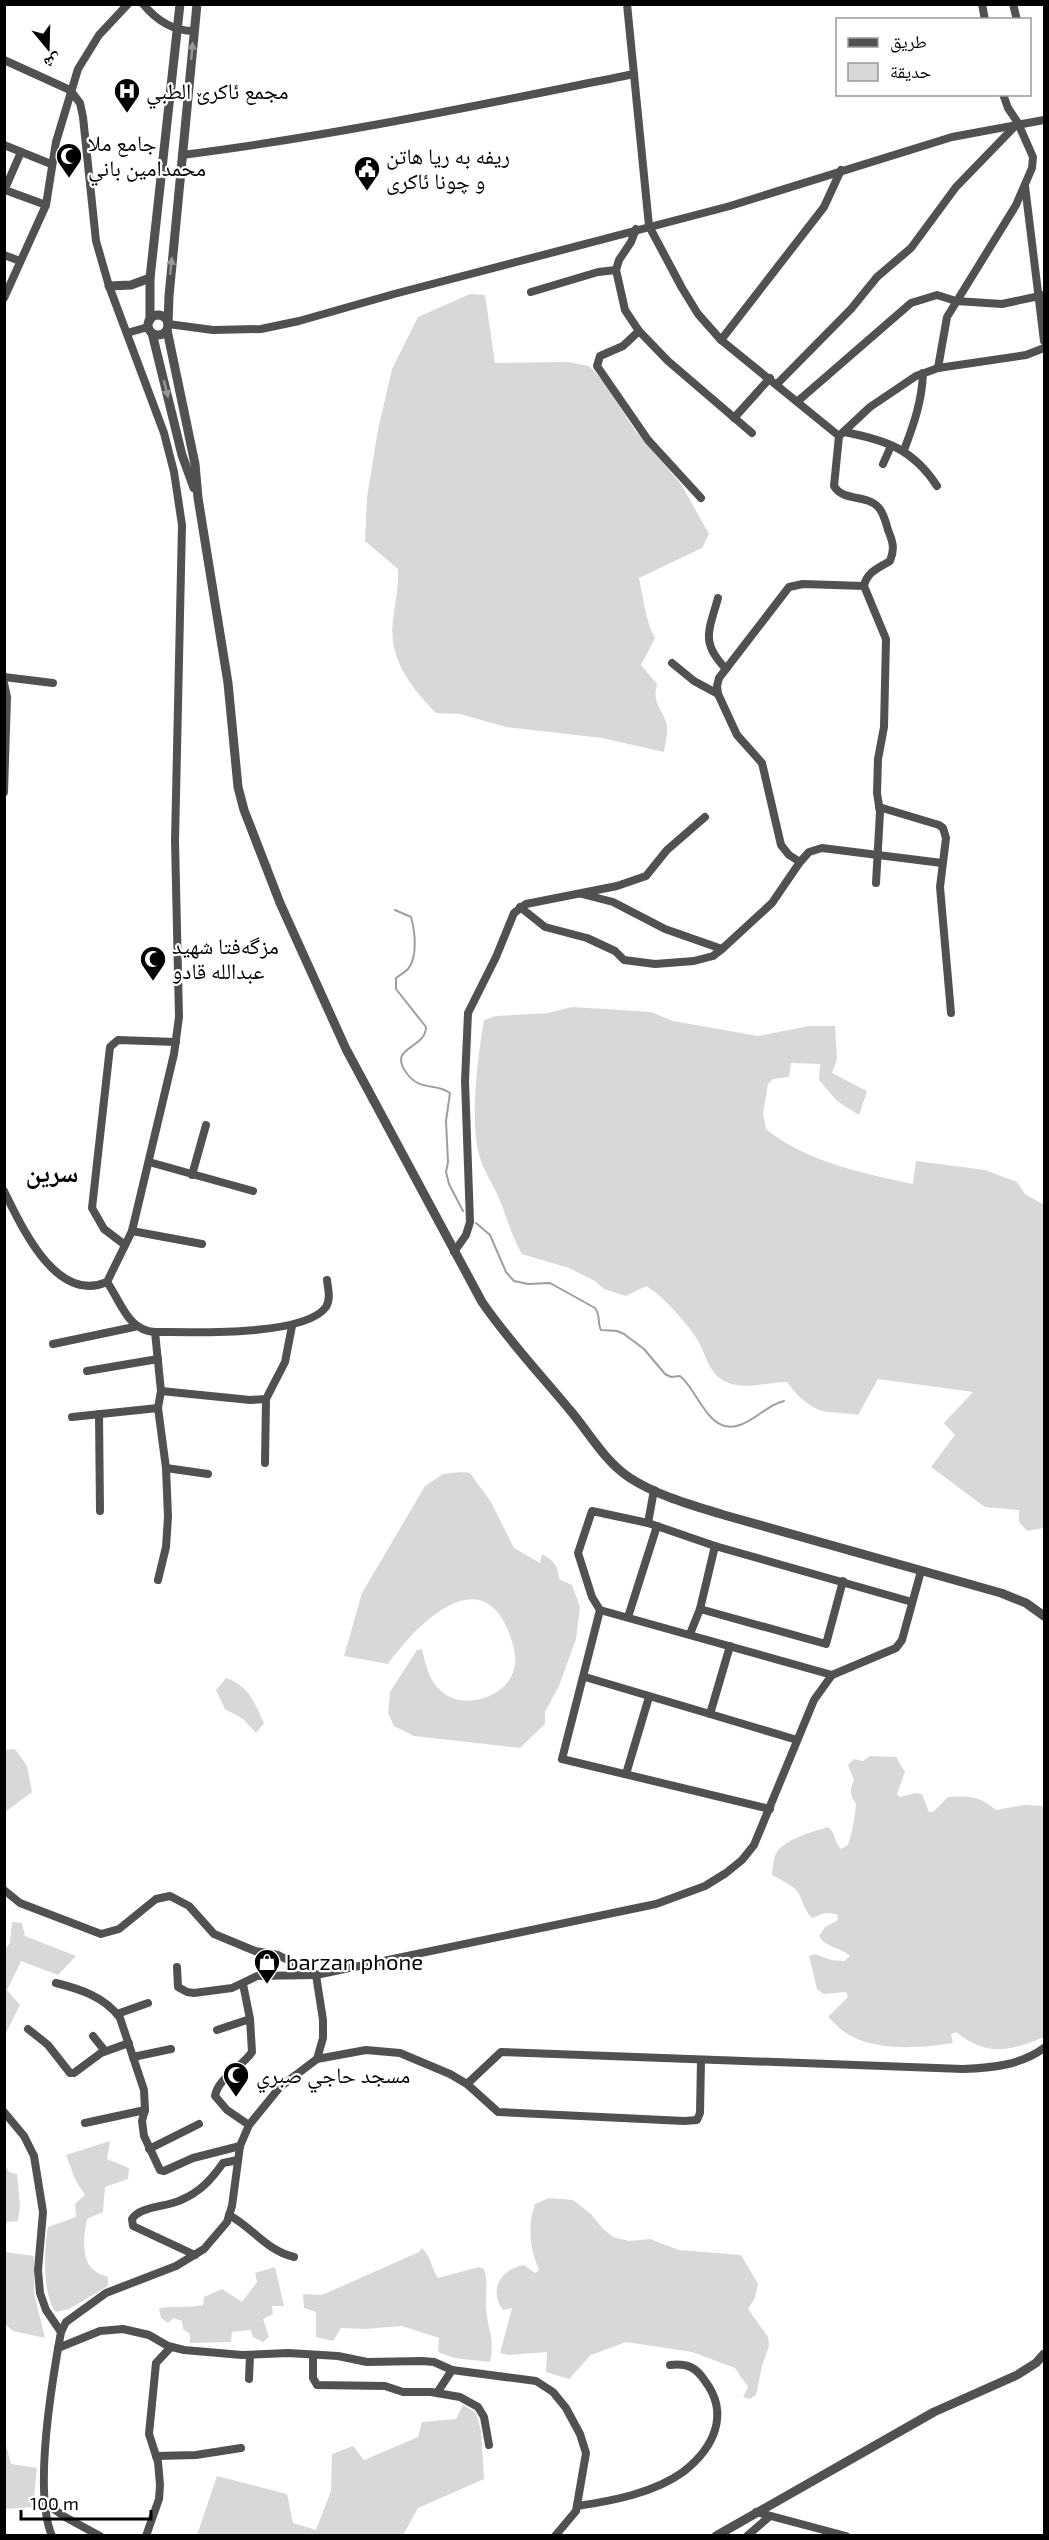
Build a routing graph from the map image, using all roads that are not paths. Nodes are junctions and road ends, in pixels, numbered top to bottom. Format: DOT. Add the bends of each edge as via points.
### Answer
graph roads {
  1 [pos="128,4"];
  2 [pos="143,4"];
  3 [pos="180,4"];
  4 [pos="197,4"];
  5 [pos="627,4"];
  6 [pos="177,31"];
  7 [pos="194,31"];
  8 [pos="4,60"];
  9 [pos="634,74"];
  10 [pos="70,90"];
  11 [pos="1004,96"];
  12 [pos="1044,120"];
  13 [pos="1018,123"];
  14 [pos="4,145"];
  15 [pos="21,152"];
  16 [pos="182,155"];
  17 [pos="51,164"];
  18 [pos="841,170"];
  19 [pos="1025,185"];
  20 [pos="5,190"];
  21 [pos="46,205"];
  22 [pos="649,226"];
  23 [pos="636,230"];
  24 [pos="4,255"];
  25 [pos="20,261"];
  26 [pos="616,270"];
  27 [pos="150,278"];
  28 [pos="109,286"];
  29 [pos="531,292"];
  30 [pos="1041,295"];
  31 [pos="4,298"];
  32 [pos="956,301"];
  33 [pos="150,327"];
  34 [pos="167,327"];
  35 [pos="639,332"];
  36 [pos="127,333"];
  37 [pos="721,340"];
  38 [pos="1044,341"];
  39 [pos="1044,348"];
  40 [pos="938,368"];
  41 [pos="923,373"];
  42 [pos="773,381"];
  43 [pos="798,401"];
  44 [pos="734,418"];
  45 [pos="752,433"];
  46 [pos="841,434"];
  47 [pos="891,446"];
  48 [pos="904,450"];
  49 [pos="883,464"];
  50 [pos="938,486"];
  51 [pos="198,498"];
  52 [pos="701,498"];
  53 [pos="864,586"];
  54 [pos="718,598"];
  55 [pos="672,663"];
  56 [pos="726,669"];
  57 [pos="4,677"];
  58 [pos="4,683"];
  59 [pos="53,683"];
  60 [pos="718,694"];
  61 [pos="4,792"];
  62 [pos="879,807"];
  63 [pos="705,817"];
  64 [pos="876,853"];
  65 [pos="800,862"];
  66 [pos="942,863"];
  67 [pos="876,883"];
  68 [pos="580,894"];
  69 [pos="520,907"];
  70 [pos="722,949"];
  71 [pos="951,1013"];
  72 [pos="176,1042"];
  73 [pos="206,1125"];
  74 [pos="148,1162"];
  75 [pos="192,1175"];
  76 [pos="4,1191"];
  77 [pos="253,1191"];
  78 [pos="132,1231"];
  79 [pos="202,1244"];
  80 [pos="125,1245"];
  81 [pos="454,1252"];
  82 [pos="327,1280"];
  83 [pos="107,1282"];
  84 [pos="134,1326"];
  85 [pos="292,1326"];
  86 [pos="155,1332"];
  87 [pos="53,1344"];
  88 [pos="158,1359"];
  89 [pos="87,1371"];
  90 [pos="161,1391"];
  91 [pos="266,1399"];
  92 [pos="158,1408"];
  93 [pos="99,1414"];
  94 [pos="72,1417"];
  95 [pos="265,1463"];
  96 [pos="165,1468"];
  97 [pos="208,1474"];
  98 [pos="654,1490"];
  99 [pos="100,1510"];
  100 [pos="648,1523"];
  101 [pos="657,1526"];
  102 [pos="715,1546"];
  103 [pos="921,1571"];
  104 [pos="158,1580"];
  105 [pos="843,1581"];
  106 [pos="912,1602"];
  107 [pos="700,1608"];
  108 [pos="600,1610"];
  109 [pos="1044,1616"];
  110 [pos="628,1617"];
  111 [pos="690,1634"];
  112 [pos="730,1646"];
  113 [pos="832,1675"];
  114 [pos="585,1677"];
  115 [pos="649,1697"];
  116 [pos="710,1714"];
  117 [pos="797,1740"];
  118 [pos="626,1773"];
  119 [pos="770,1809"];
  120 [pos="4,1890"];
  121 [pos="177,1967"];
  122 [pos="316,1975"];
  123 [pos="57,1983"];
  124 [pos="243,1984"];
  125 [pos="148,2003"];
  126 [pos="117,2014"];
  127 [pos="250,2019"];
  128 [pos="28,2030"];
  129 [pos="217,2030"];
  130 [pos="93,2036"];
  131 [pos="129,2043"];
  132 [pos="1044,2048"];
  133 [pos="171,2049"];
  134 [pos="105,2051"];
  135 [pos="133,2057"];
  136 [pos="317,2058"];
  137 [pos="701,2060"];
  138 [pos="467,2084"];
  139 [pos="146,2110"];
  140 [pos="4,2112"];
  141 [pos="85,2123"];
  142 [pos="199,2124"];
  143 [pos="249,2125"];
  144 [pos="240,2146"];
  145 [pos="149,2149"];
  146 [pos="238,2160"];
  147 [pos="229,2215"];
  148 [pos="195,2255"];
  149 [pos="294,2257"];
  150 [pos="60,2332"];
  151 [pos="171,2347"];
  152 [pos="58,2348"];
  153 [pos="1044,2354"];
  154 [pos="250,2355"];
  155 [pos="313,2355"];
  156 [pos="670,2365"];
  157 [pos="452,2370"];
  158 [pos="249,2379"];
  159 [pos="437,2393"];
  160 [pos="489,2445"];
  161 [pos="241,2448"];
  162 [pos="156,2456"];
  163 [pos="44,2502"];
  164 [pos="577,2506"];
  165 [pos="756,2512"];
  166 [pos="770,2516"];
  167 [pos="818,2529"];
  168 [pos="52,2535"];
  169 [pos="100,2535"];
  170 [pos="146,2535"];
  171 [pos="555,2535"];
  172 [pos="716,2535"];
  173 [pos="747,2535"];
  174 [pos="810,2535"];
  175 [pos="846,2535"];
  1 -- 10 [label="street" via="86,54"];
  2 -- 6 [label="street"];
  3 -- 6 [label="street"];
  4 -- 7 [label="street"];
  5 -- 9 [label="street"];
  6 -- 7 [label="street"];
  6 -- 27 [label="street"];
  16 -- 7 [label="street, one-way"];
  8 -- 10 [label="street"];
  9 -- 16 [label="street" via="371,126"];
  9 -- 22 [label="street"];
  10 -- 17 [label="street"];
  10 -- 28 [label="street" via="80,103 83,117 96,241"];
  11 -- 13 [label="street"];
  12 -- 13 [label="street"];
  13 -- 18 [label="street" via="952,137"];
  13 -- 19 [label="street" via="1033,157"];
  13 -- 42 [label="street" via="956,187 910,248 877,277 852,309"];
  14 -- 15 [label="street"];
  15 -- 17 [label="street"];
  15 -- 20 [label="street"];
  34 -- 16 [label="street, one-way"];
  17 -- 21 [label="street"];
  18 -- 22 [label="street" via="730,206"];
  18 -- 37 [label="street" via="824,207"];
  19 -- 30 [label="street"];
  19 -- 32 [label="street"];
  20 -- 21 [label="street"];
  21 -- 25 [label="street"];
  22 -- 23 [label="street"];
  22 -- 37 [label="street" via="682,288"];
  23 -- 26 [label="street"];
  23 -- 34 [label="street" via="261,329"];
  24 -- 25 [label="street"];
  25 -- 31 [label="street"];
  26 -- 29 [label="street"];
  26 -- 35 [label="street" via="625,310"];
  27 -- 28 [label="street" via="131,285"];
  27 -- 33 [label="street"];
  28 -- 36 [label="street"];
  30 -- 32 [label="street" via="1002,304"];
  30 -- 38 [label="street"];
  32 -- 40 [label="street" via="947,317"];
  32 -- 43 [label="street" via="937,295 911,303"];
  33 -- 34 [label="street" via="162,334"];
  33 -- 34 [label="street" via="154,316 161,315"];
  33 -- 36 [label="street"];
  33 -- 51 [label="street, one-way" via="182,455"];
  34 -- 51 [label="street" via="195,464"];
  35 -- 44 [label="street"];
  35 -- 52 [label="street" via="623,346 600,356 597,366 648,440"];
  36 -- 72 [label="street" via="164,433 182,525 175,840 180,985"];
  37 -- 42 [label="street"];
  39 -- 40 [label="street" via="1026,355"];
  40 -- 41 [label="street"];
  41 -- 46 [label="street" via="896,387"];
  41 -- 48 [label="street" via="918,412"];
  42 -- 43 [label="street"];
  42 -- 44 [label="street"];
  43 -- 46 [label="street"];
  44 -- 45 [label="street"];
  46 -- 47 [label="street" via="864,436"];
  46 -- 53 [label="street" via="834,486 837,492 875,504 894,544 890,561 871,572"];
  47 -- 48 [label="street"];
  47 -- 49 [label="street"];
  48 -- 50 [label="street"];
  51 -- 81 [label="street" via="244,810 280,903 346,1049"];
  53 -- 56 [label="street" via="789,587"];
  53 -- 62 [label="street" via="886,639"];
  54 -- 56 [label="street" via="708,644"];
  55 -- 60 [label="street"];
  56 -- 60 [label="street" via="717,686"];
  57 -- 59 [label="street"];
  58 -- 61 [label="street" via="8,697"];
  60 -- 65 [label="street" via="737,735 762,764 782,845"];
  62 -- 64 [label="street"];
  62 -- 66 [label="street" via="943,828 946,838"];
  63 -- 68 [label="street" via="667,850 646,876"];
  64 -- 65 [label="street" via="822,848 809,852"];
  64 -- 66 [label="street"];
  64 -- 67 [label="street"];
  65 -- 70 [label="street" via="772,903"];
  66 -- 71 [label="street" via="940,887"];
  68 -- 69 [label="street"];
  68 -- 70 [label="street" via="613,902 666,929"];
  69 -- 70 [label="street" via="544,927 587,938 615,951 624,960 655,964 694,961"];
  69 -- 81 [label="street" via="468,1013 465,1081 470,1222"];
  72 -- 74 [label="street"];
  72 -- 80 [label="street" via="118,1040 110,1047 92,1208 104,1229"];
  73 -- 75 [label="street"];
  74 -- 75 [label="street"];
  74 -- 78 [label="street"];
  75 -- 77 [label="street"];
  76 -- 83 [label="street" via="31,1244 52,1268 70,1281 98,1286"];
  78 -- 79 [label="street"];
  78 -- 80 [label="street"];
  80 -- 83 [label="street"];
  81 -- 98 [label="street" via="500,1329 599,1448 627,1476"];
  82 -- 85 [label="street" via="327,1306"];
  83 -- 84 [label="street"];
  84 -- 86 [label="street" via="143,1332"];
  84 -- 87 [label="street"];
  85 -- 86 [label="street"];
  85 -- 91 [label="street" via="285,1362"];
  86 -- 88 [label="street"];
  88 -- 89 [label="street"];
  88 -- 90 [label="street"];
  90 -- 91 [label="street"];
  90 -- 92 [label="street"];
  91 -- 95 [label="street"];
  92 -- 93 [label="street"];
  92 -- 96 [label="street"];
  93 -- 94 [label="street"];
  93 -- 99 [label="street"];
  96 -- 97 [label="street"];
  96 -- 104 [label="street" via="168,1517"];
  98 -- 100 [label="street"];
  98 -- 103 [label="street" via="724,1515"];
  100 -- 101 [label="street"];
  100 -- 108 [label="street" via="592,1511 578,1553"];
  101 -- 102 [label="street"];
  101 -- 110 [label="street"];
  102 -- 105 [label="street"];
  102 -- 107 [label="street"];
  103 -- 106 [label="street"];
  103 -- 109 [label="street" via="1001,1593"];
  105 -- 106 [label="street"];
  105 -- 107 [label="street" via="826,1644"];
  106 -- 113 [label="street" via="902,1640 896,1648"];
  107 -- 111 [label="street"];
  108 -- 110 [label="street"];
  108 -- 114 [label="street"];
  110 -- 111 [label="street"];
  111 -- 112 [label="street"];
  112 -- 113 [label="street"];
  112 -- 116 [label="street"];
  113 -- 117 [label="street" via="814,1700"];
  114 -- 115 [label="street"];
  114 -- 118 [label="street" via="562,1759"];
  115 -- 116 [label="street"];
  115 -- 118 [label="street"];
  116 -- 117 [label="street"];
  117 -- 119 [label="street"];
  118 -- 119 [label="street"];
  119 -- 122 [label="street" via="754,1845 742,1860 705,1886 684,1895"];
  120 -- 122 [label="street" via="20,1903 101,1934 119,1929 145,1906 170,1896 189,1906 214,1934 255,1951 278,1955"];
  121 -- 124 [label="street" via="178,1987 187,1992 209,1992"];
  122 -- 124 [label="street" via="257,1976"];
  122 -- 136 [label="street" via="323,2020"];
  123 -- 126 [label="street" via="89,1993"];
  124 -- 127 [label="street"];
  125 -- 126 [label="street"];
  126 -- 131 [label="street"];
  127 -- 129 [label="street"];
  127 -- 143 [label="street" via="252,2052 221,2083 215,2096"];
  128 -- 134 [label="street" via="48,2045 70,2073"];
  130 -- 134 [label="street"];
  131 -- 134 [label="street"];
  131 -- 135 [label="street"];
  132 -- 137 [label="street" via="993,2068"];
  133 -- 135 [label="street"];
  135 -- 139 [label="street"];
  136 -- 138 [label="street" via="366,2050 388,2051 421,2061"];
  136 -- 143 [label="street" via="280,2087"];
  137 -- 138 [label="street" via="501,2052"];
  137 -- 138 [label="street" via="700,2113 693,2121 498,2112"];
  139 -- 141 [label="street"];
  139 -- 145 [label="street" via="142,2127"];
  140 -- 150 [label="street" via="24,2136 34,2156 43,2212 40,2292"];
  142 -- 145 [label="street"];
  143 -- 144 [label="street"];
  144 -- 145 [label="street" via="193,2158 164,2171"];
  144 -- 146 [label="street"];
  146 -- 147 [label="street"];
  146 -- 148 [label="street" via="223,2163 210,2182 193,2194 141,2212 132,2219 133,2226"];
  147 -- 148 [label="street" via="217,2235"];
  147 -- 149 [label="street" via="270,2247"];
  148 -- 150 [label="street" via="106,2293 66,2322"];
  150 -- 152 [label="street"];
  151 -- 152 [label="street" via="136,2330 113,2329"];
  151 -- 154 [label="street"];
  151 -- 162 [label="street" via="156,2363 149,2434"];
  152 -- 163 [label="street"];
  153 -- 165 [label="street" via="1017,2375 934,2412"];
  154 -- 155 [label="street"];
  154 -- 158 [label="street"];
  155 -- 157 [label="street" via="338,2355 367,2362 434,2362"];
  155 -- 159 [label="street" via="313,2378 317,2385 386,2386 404,2392"];
  156 -- 164 [label="street" via="687,2365 698,2371 715,2393 719,2416 714,2434 683,2471 661,2484"];
  157 -- 159 [label="street"];
  157 -- 164 [label="street" via="525,2378 544,2386 560,2400 586,2453"];
  159 -- 160 [label="street" via="460,2397 478,2407 484,2416"];
  161 -- 162 [label="street"];
  162 -- 170 [label="street" via="159,2499"];
  163 -- 168 [label="street"];
  163 -- 169 [label="street"];
  164 -- 171 [label="street"];
  165 -- 166 [label="street"];
  165 -- 172 [label="street"];
  166 -- 167 [label="street"];
  166 -- 173 [label="street"];
  167 -- 174 [label="street"];
  167 -- 175 [label="street"];
}
